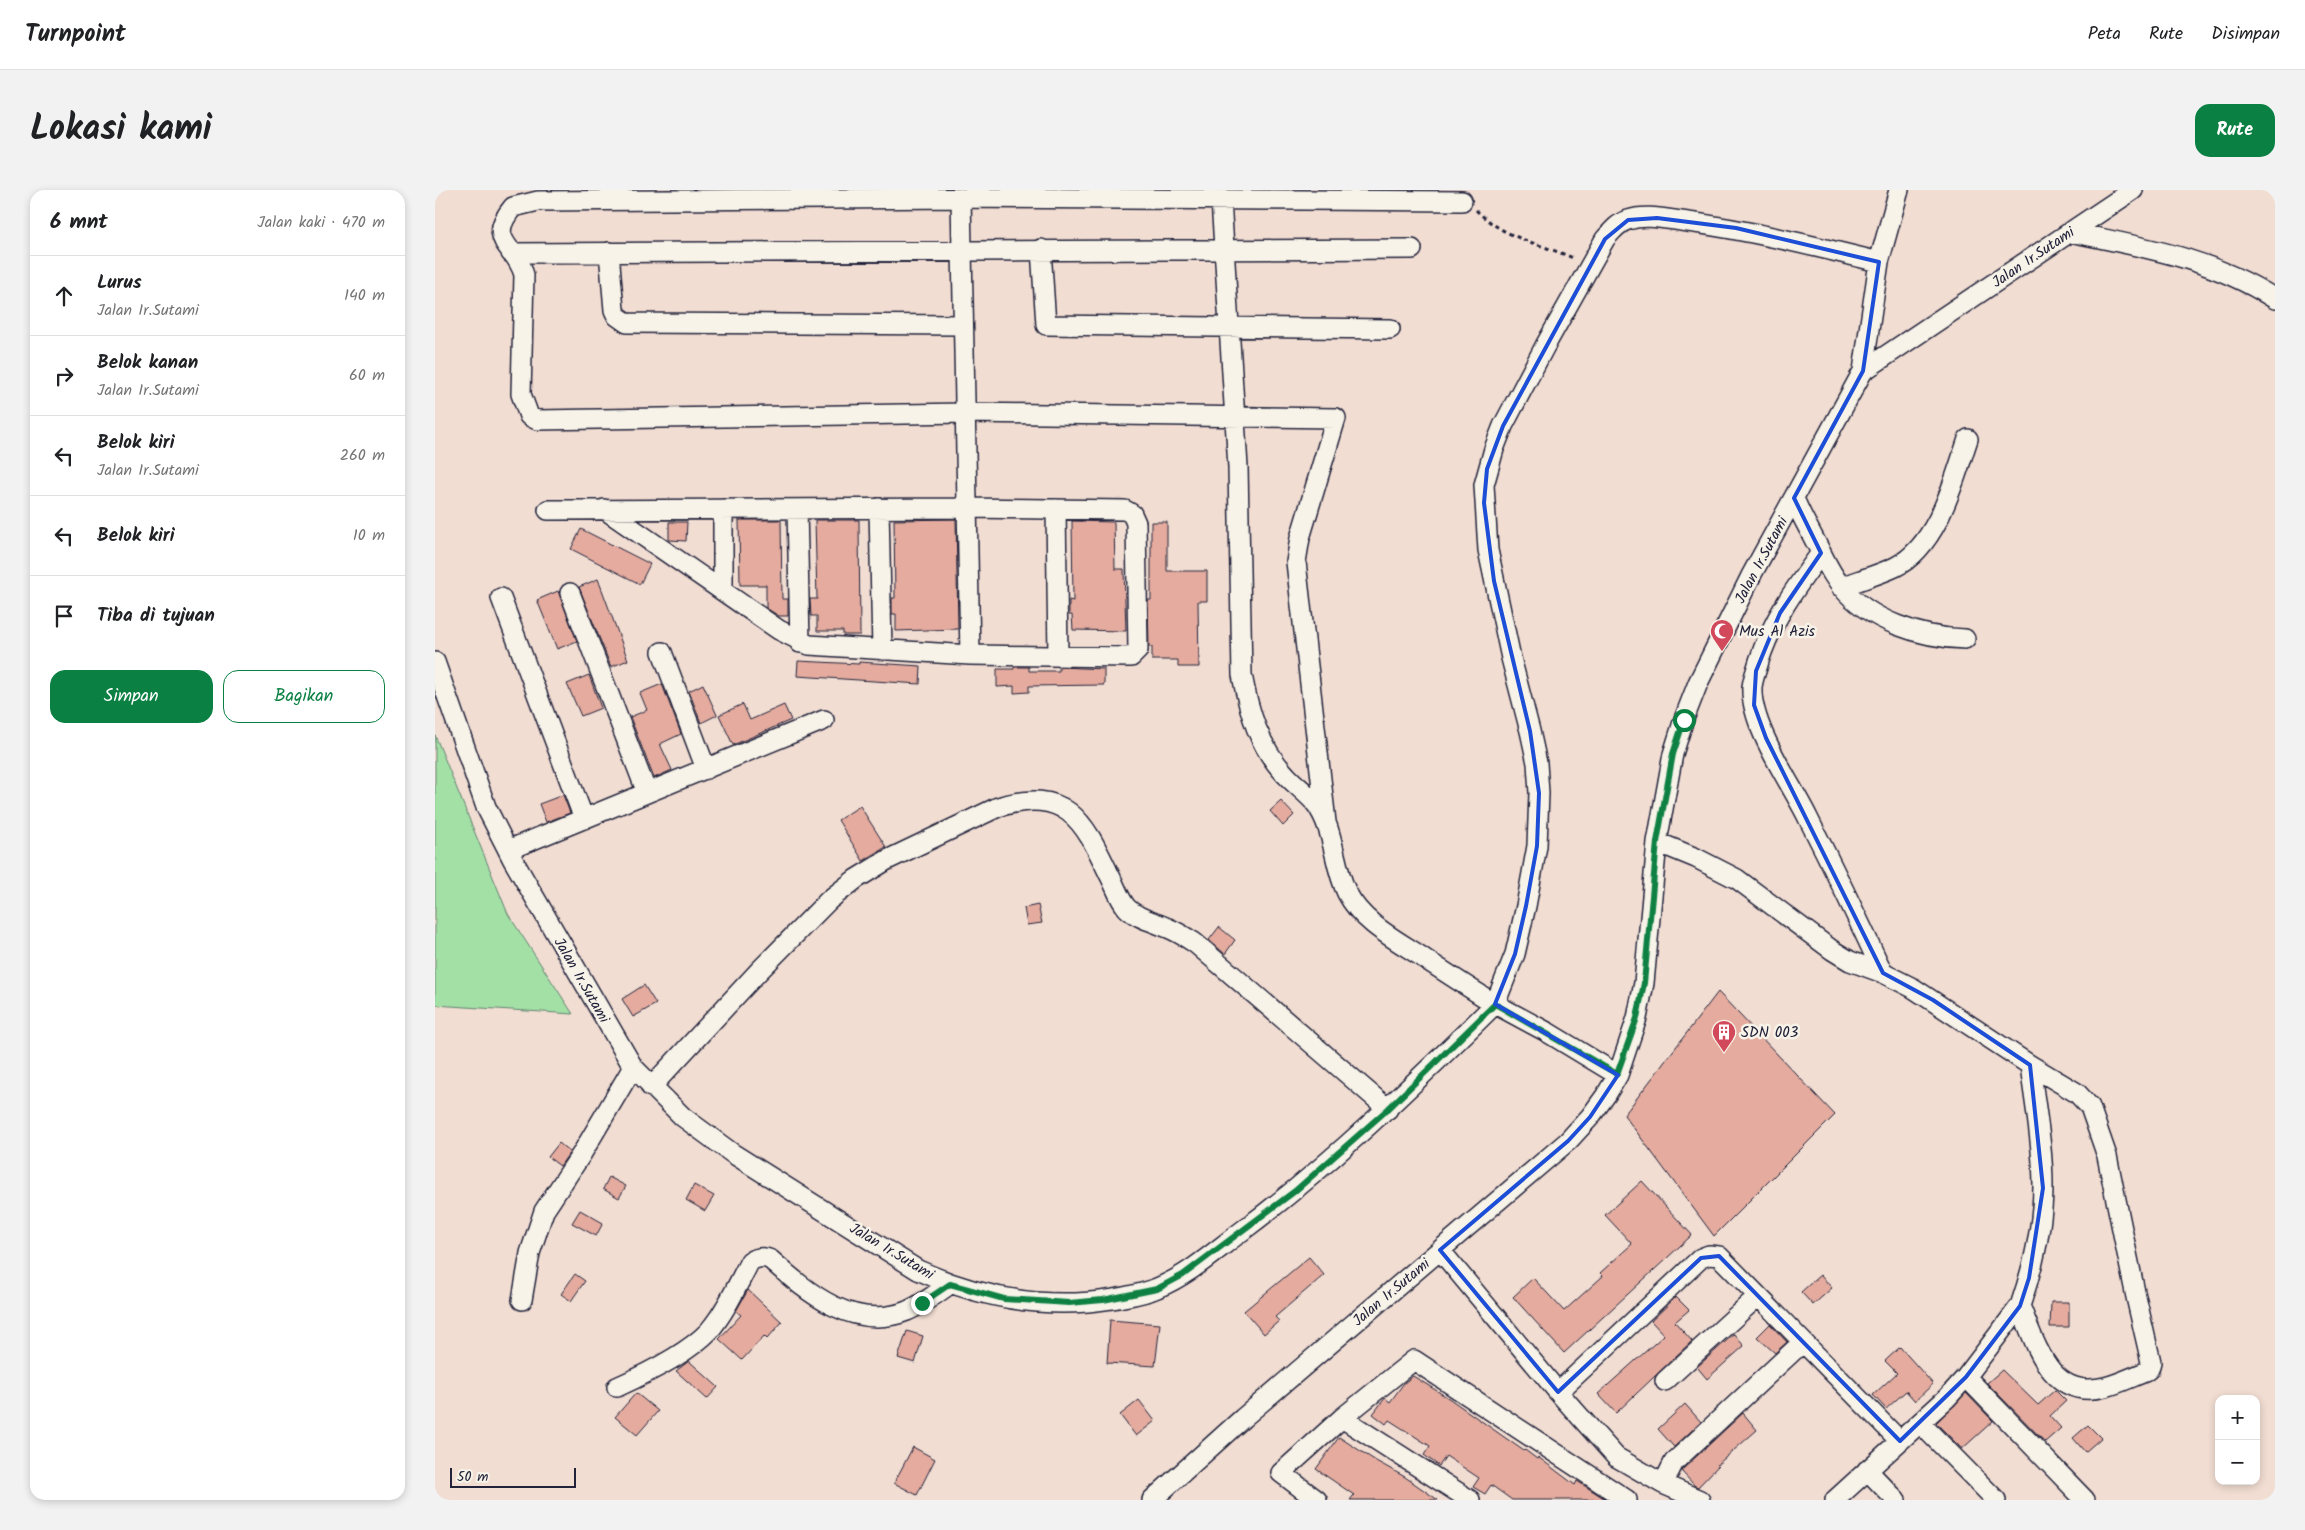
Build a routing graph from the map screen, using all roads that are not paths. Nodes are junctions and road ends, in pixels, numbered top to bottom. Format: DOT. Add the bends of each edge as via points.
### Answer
graph roads {
  1 [pos="1899,190"];
  2 [pos="2133,190"];
  3 [pos="961,198"];
  4 [pos="1221,200"];
  5 [pos="1468,204"];
  6 [pos="2070,232"];
  7 [pos="1041,249"];
  8 [pos="1225,249"];
  9 [pos="1412,249"];
  10 [pos="961,250"];
  11 [pos="609,252"];
  12 [pos="511,253"];
  13 [pos="1879,262"];
  14 [pos="2275,299"];
  15 [pos="963,324"];
  16 [pos="1230,329"];
  17 [pos="1390,329"];
  18 [pos="1863,371"];
  19 [pos="965,413"];
  20 [pos="1235,417"];
  21 [pos="1968,439"];
  22 [pos="1794,498"];
  23 [pos="797,508"];
  24 [pos="879,508"];
  25 [pos="966,508"];
  26 [pos="604,509"];
  27 [pos="723,509"];
  28 [pos="1056,509"];
  29 [pos="548,510"];
  30 [pos="1821,553"];
  31 [pos="1841,586"];
  32 [pos="723,591"];
  33 [pos="570,594"];
  34 [pos="501,598"];
  35 [pos="1965,640"];
  36 [pos="801,642"];
  37 [pos="882,650"];
  38 [pos="662,652"];
  39 [pos="970,656"];
  40 [pos="1058,656"];
  41 [pos="435,662"];
  42 [pos="824,720"];
  43 [pos="706,768"];
  44 [pos="647,793"];
  45 [pos="584,819"];
  46 [pos="1326,822"];
  47 [pos="1657,842"];
  48 [pos="508,850"];
  49 [pos="1883,972"];
  50 [pos="1495,1004"];
  51 [pos="2030,1065"];
  52 [pos="633,1067"];
  53 [pos="1617,1074"];
  54 [pos="651,1088"];
  55 [pos="1388,1109"];
  56 [pos="1440,1250"];
  57 [pos="950,1284"];
  58 [pos="1758,1296"];
  59 [pos="522,1300"];
  60 [pos="2020,1306"];
  61 [pos="1803,1342"];
  62 [pos="1966,1377"];
  63 [pos="1665,1381"];
  64 [pos="617,1387"];
  65 [pos="1557,1392"];
  66 [pos="1342,1418"];
  67 [pos="1920,1422"];
  68 [pos="1900,1441"];
  69 [pos="1867,1470"];
  70 [pos="1663,1484"];
  71 [pos="1152,1500"];
  72 [pos="1317,1500"];
  73 [pos="1470,1500"];
  74 [pos="1627,1500"];
  75 [pos="1700,1500"];
  76 [pos="1835,1500"];
  77 [pos="1896,1500"];
  78 [pos="1996,1500"];
  79 [pos="2085,1500"];
  1 -- 13 [label="street"];
  2 -- 6 [label="street, Jalan Ir.Sutami"];
  3 -- 4 [label="street"];
  3 -- 10 [label="street"];
  3 -- 12 [label="street" via="538,201 513,208 506,216 500,233"];
  4 -- 5 [label="street"];
  4 -- 8 [label="street"];
  6 -- 14 [label="street" via="2198,261 2230,274"];
  6 -- 18 [label="street, Jalan Ir.Sutami"];
  7 -- 8 [label="street"];
  7 -- 10 [label="street"];
  7 -- 16 [label="street" via="1046,325"];
  8 -- 9 [label="street"];
  8 -- 16 [label="street"];
  10 -- 11 [label="street"];
  10 -- 15 [label="street"];
  11 -- 12 [label="street"];
  11 -- 15 [label="street" via="614,310 627,323"];
  12 -- 19 [label="street" via="522,266 523,275 521,394 529,416 537,420"];
  13 -- 18 [label="street"];
  13 -- 50 [label="street" via="1736,228 1643,218 1628,220 1605,239 1503,426 1484,485 1488,550 1537,763 1539,793 1537,846 1526,906 1515,954"];
  15 -- 19 [label="street"];
  16 -- 17 [label="street"];
  16 -- 20 [label="street"];
  18 -- 22 [label="street, Jalan Ir.Sutami"];
  19 -- 20 [label="street"];
  19 -- 25 [label="street"];
  20 -- 46 [label="street" via="1242,676 1247,703 1269,754 1285,775 1315,803"];
  20 -- 46 [label="street" via="1336,418 1295,562"];
  21 -- 31 [label="street" via="1949,496 1920,546 1896,566"];
  22 -- 30 [label="street"];
  22 -- 47 [label="street, Jalan Ir.Sutami" via="1698,683 1673,754"];
  23 -- 24 [label="street"];
  23 -- 27 [label="street"];
  23 -- 36 [label="street"];
  24 -- 25 [label="street"];
  24 -- 37 [label="street"];
  25 -- 28 [label="street"];
  25 -- 39 [label="street"];
  26 -- 27 [label="street"];
  26 -- 29 [label="street"];
  26 -- 32 [label="street"];
  27 -- 32 [label="street"];
  28 -- 40 [label="street"];
  28 -- 40 [label="street" via="1125,510 1132,514 1136,523 1138,645 1136,653 1131,656"];
  30 -- 31 [label="street"];
  30 -- 49 [label="street" via="1772,628 1752,687 1754,705 1766,738"];
  31 -- 35 [label="street" via="1868,610 1887,620 1940,638"];
  32 -- 36 [label="street"];
  33 -- 44 [label="street"];
  34 -- 45 [label="street"];
  36 -- 37 [label="street"];
  37 -- 39 [label="street"];
  38 -- 43 [label="street"];
  39 -- 40 [label="street"];
  41 -- 48 [label="street, Jalan Ir.Sutami" via="486,807"];
  42 -- 43 [label="street"];
  43 -- 44 [label="street"];
  44 -- 45 [label="street"];
  45 -- 48 [label="street"];
  46 -- 50 [label="street" via="1339,872 1356,907 1386,933"];
  47 -- 49 [label="street" via="1719,868 1832,950"];
  47 -- 53 [label="street, Jalan Ir.Sutami" via="1644,983 1637,1018"];
  48 -- 52 [label="street, Jalan Ir.Sutami"];
  49 -- 51 [label="street" via="1933,1000"];
  50 -- 53 [label="street"];
  50 -- 55 [label="street, Jalan Ir.Sutami"];
  51 -- 60 [label="street" via="2043,1164 2043,1188 2038,1240"];
  51 -- 60 [label="street" via="2077,1093 2090,1107 2116,1192 2151,1358 2150,1366 2145,1372 2106,1387 2086,1388 2065,1382 2044,1362"];
  52 -- 54 [label="street, Jalan Ir.Sutami"];
  52 -- 59 [label="street" via="544,1211 530,1254"];
  53 -- 56 [label="street, Jalan Ir.Sutami" via="1590,1117 1568,1141"];
  54 -- 55 [label="street" via="759,971 829,900 855,879 887,860 998,807 1032,800 1062,807 1079,819 1128,909 1195,943"];
  54 -- 57 [label="street, Jalan Ir.Sutami" via="683,1117 732,1153 918,1270"];
  55 -- 57 [label="street, Jalan Ir.Sutami" via="1295,1191 1183,1275 1157,1289 1069,1303 1004,1299"];
  56 -- 65 [label="street"];
  56 -- 71 [label="street, Jalan Ir.Sutami"];
  57 -- 64 [label="street" via="906,1311 869,1316 839,1309 817,1297 771,1260 757,1258 750,1261 708,1331 675,1356"];
  58 -- 61 [label="street"];
  58 -- 63 [label="street"];
  58 -- 65 [label="street" via="1719,1256 1701,1258"];
  60 -- 62 [label="street"];
  61 -- 68 [label="street"];
  61 -- 70 [label="street" via="1674,1462"];
  62 -- 67 [label="street"];
  62 -- 79 [label="street"];
  65 -- 70 [label="street" via="1616,1457"];
  66 -- 72 [label="street" via="1281,1474"];
  66 -- 73 [label="street"];
  66 -- 74 [label="street" via="1414,1360"];
  67 -- 68 [label="street"];
  67 -- 78 [label="street"];
  68 -- 69 [label="street"];
  69 -- 76 [label="street"];
  69 -- 77 [label="street"];
  70 -- 75 [label="street"];
}
